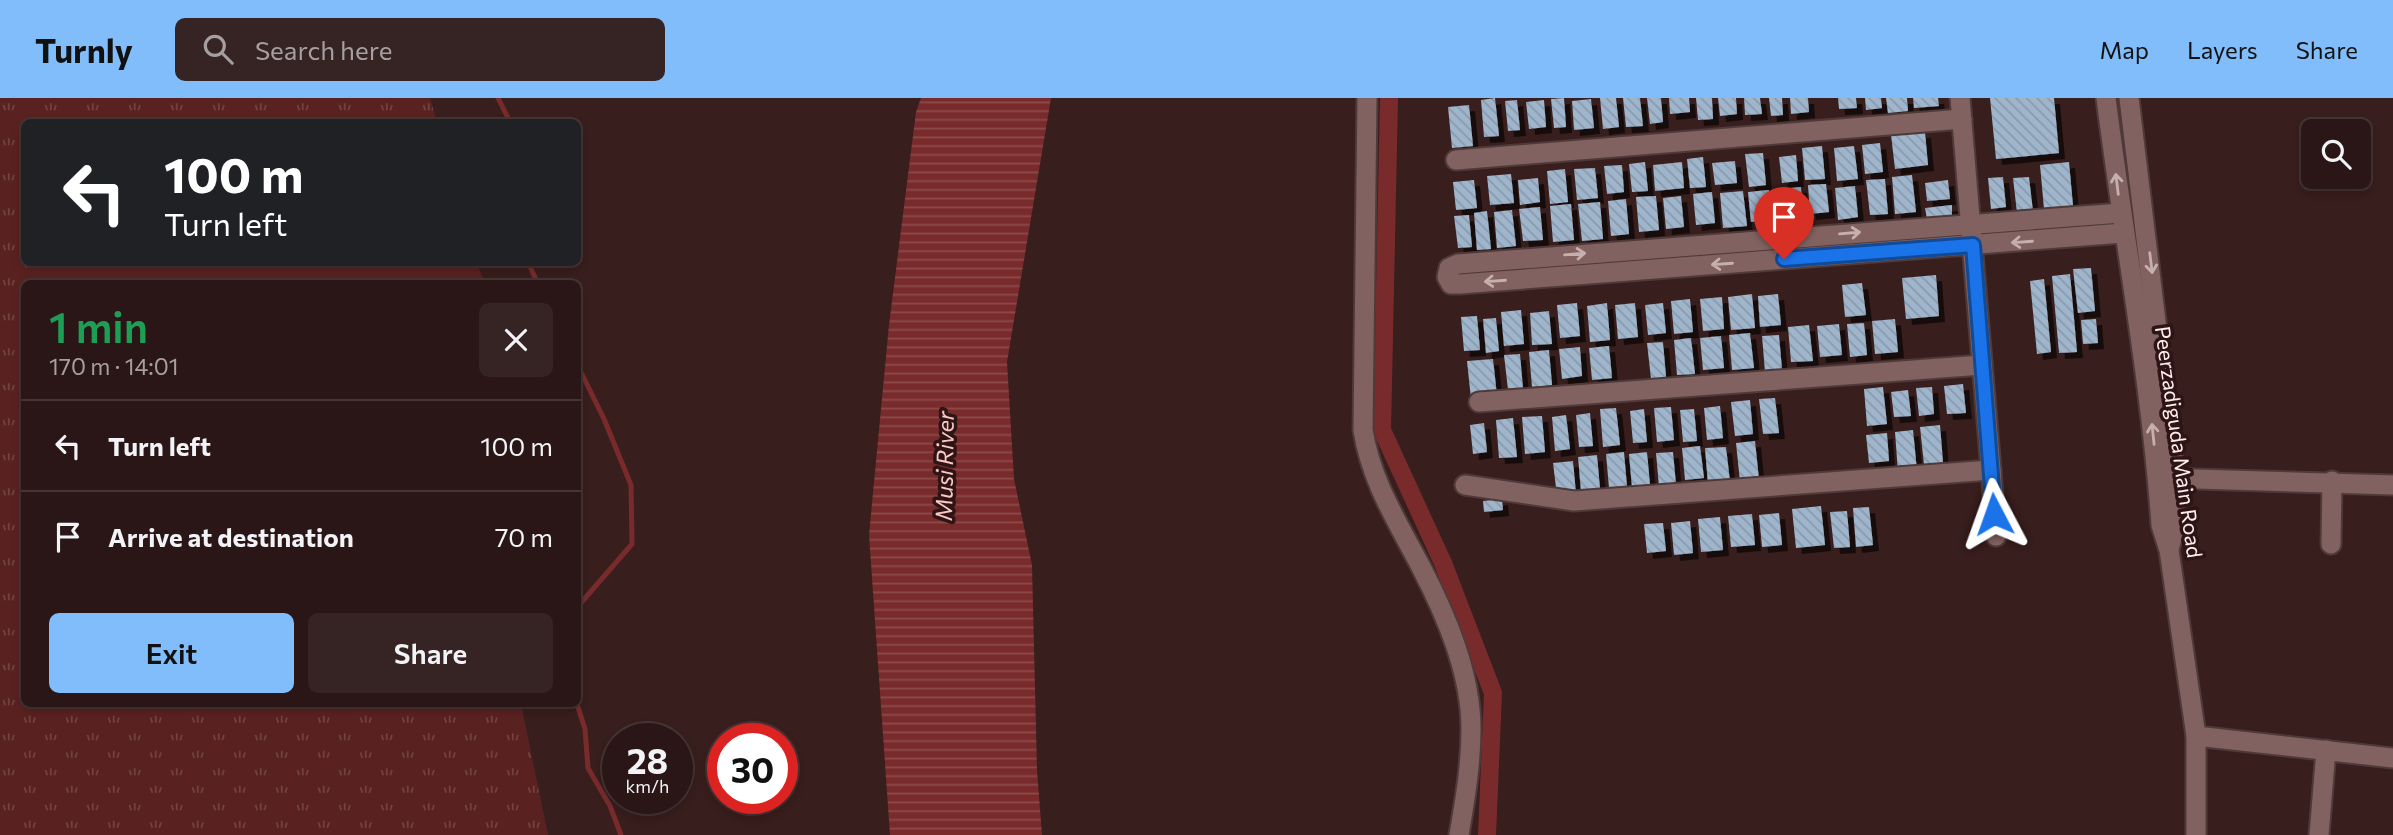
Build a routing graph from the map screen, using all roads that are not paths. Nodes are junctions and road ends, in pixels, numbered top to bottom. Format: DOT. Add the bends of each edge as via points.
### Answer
graph roads {
  1 [pos="1367,98"];
  2 [pos="1960,98"];
  3 [pos="2106,98"];
  4 [pos="2129,98"];
  5 [pos="1962,119"];
  6 [pos="1456,160"];
  7 [pos="2120,213"];
  8 [pos="1971,223"];
  9 [pos="2123,233"];
  10 [pos="1973,245"];
  11 [pos="1982,365"];
  12 [pos="1479,402"];
  13 [pos="1991,470"];
  14 [pos="2167,479"];
  15 [pos="2332,481"];
  16 [pos="1465,485"];
  17 [pos="2393,485"];
  18 [pos="1996,536"];
  19 [pos="2331,544"];
  20 [pos="2196,736"];
  21 [pos="2326,750"];
  22 [pos="2393,758"];
  23 [pos="1459,835"];
  24 [pos="2196,835"];
  25 [pos="2319,835"];
  1 -- 23 [label="street" via="1363,430 1375,481 1423,570 1457,649 1471,726"];
  2 -- 5 [label="street"];
  7 -- 3 [label="street, Peerzadiguda Main Road, one-way"];
  4 -- 14 [label="street, one-way" via="2166,379"];
  5 -- 6 [label="street"];
  5 -- 8 [label="street"];
  7 -- 8 [label="street"];
  7 -- 9 [label="street, Peerzadiguda Main Road"];
  8 -- 10 [label="street"];
  10 -- 8 [label="street, one-way" via="1460,284 1451,284 1447,276 1449,268 1458,264"];
  9 -- 10 [label="street, one-way"];
  14 -- 9 [label="street, Peerzadiguda Main Road, one-way"];
  10 -- 11 [label="street"];
  11 -- 12 [label="street"];
  11 -- 13 [label="street"];
  13 -- 16 [label="street" via="1574,502"];
  13 -- 18 [label="street"];
  14 -- 15 [label="street"];
  14 -- 20 [label="street, Peerzadiguda Main Road" via="2161,525 2169,550"];
  15 -- 17 [label="street"];
  15 -- 19 [label="street"];
  20 -- 21 [label="street"];
  20 -- 24 [label="street, Peerzadiguda Main Road"];
  21 -- 22 [label="street"];
  21 -- 25 [label="street"];
}
